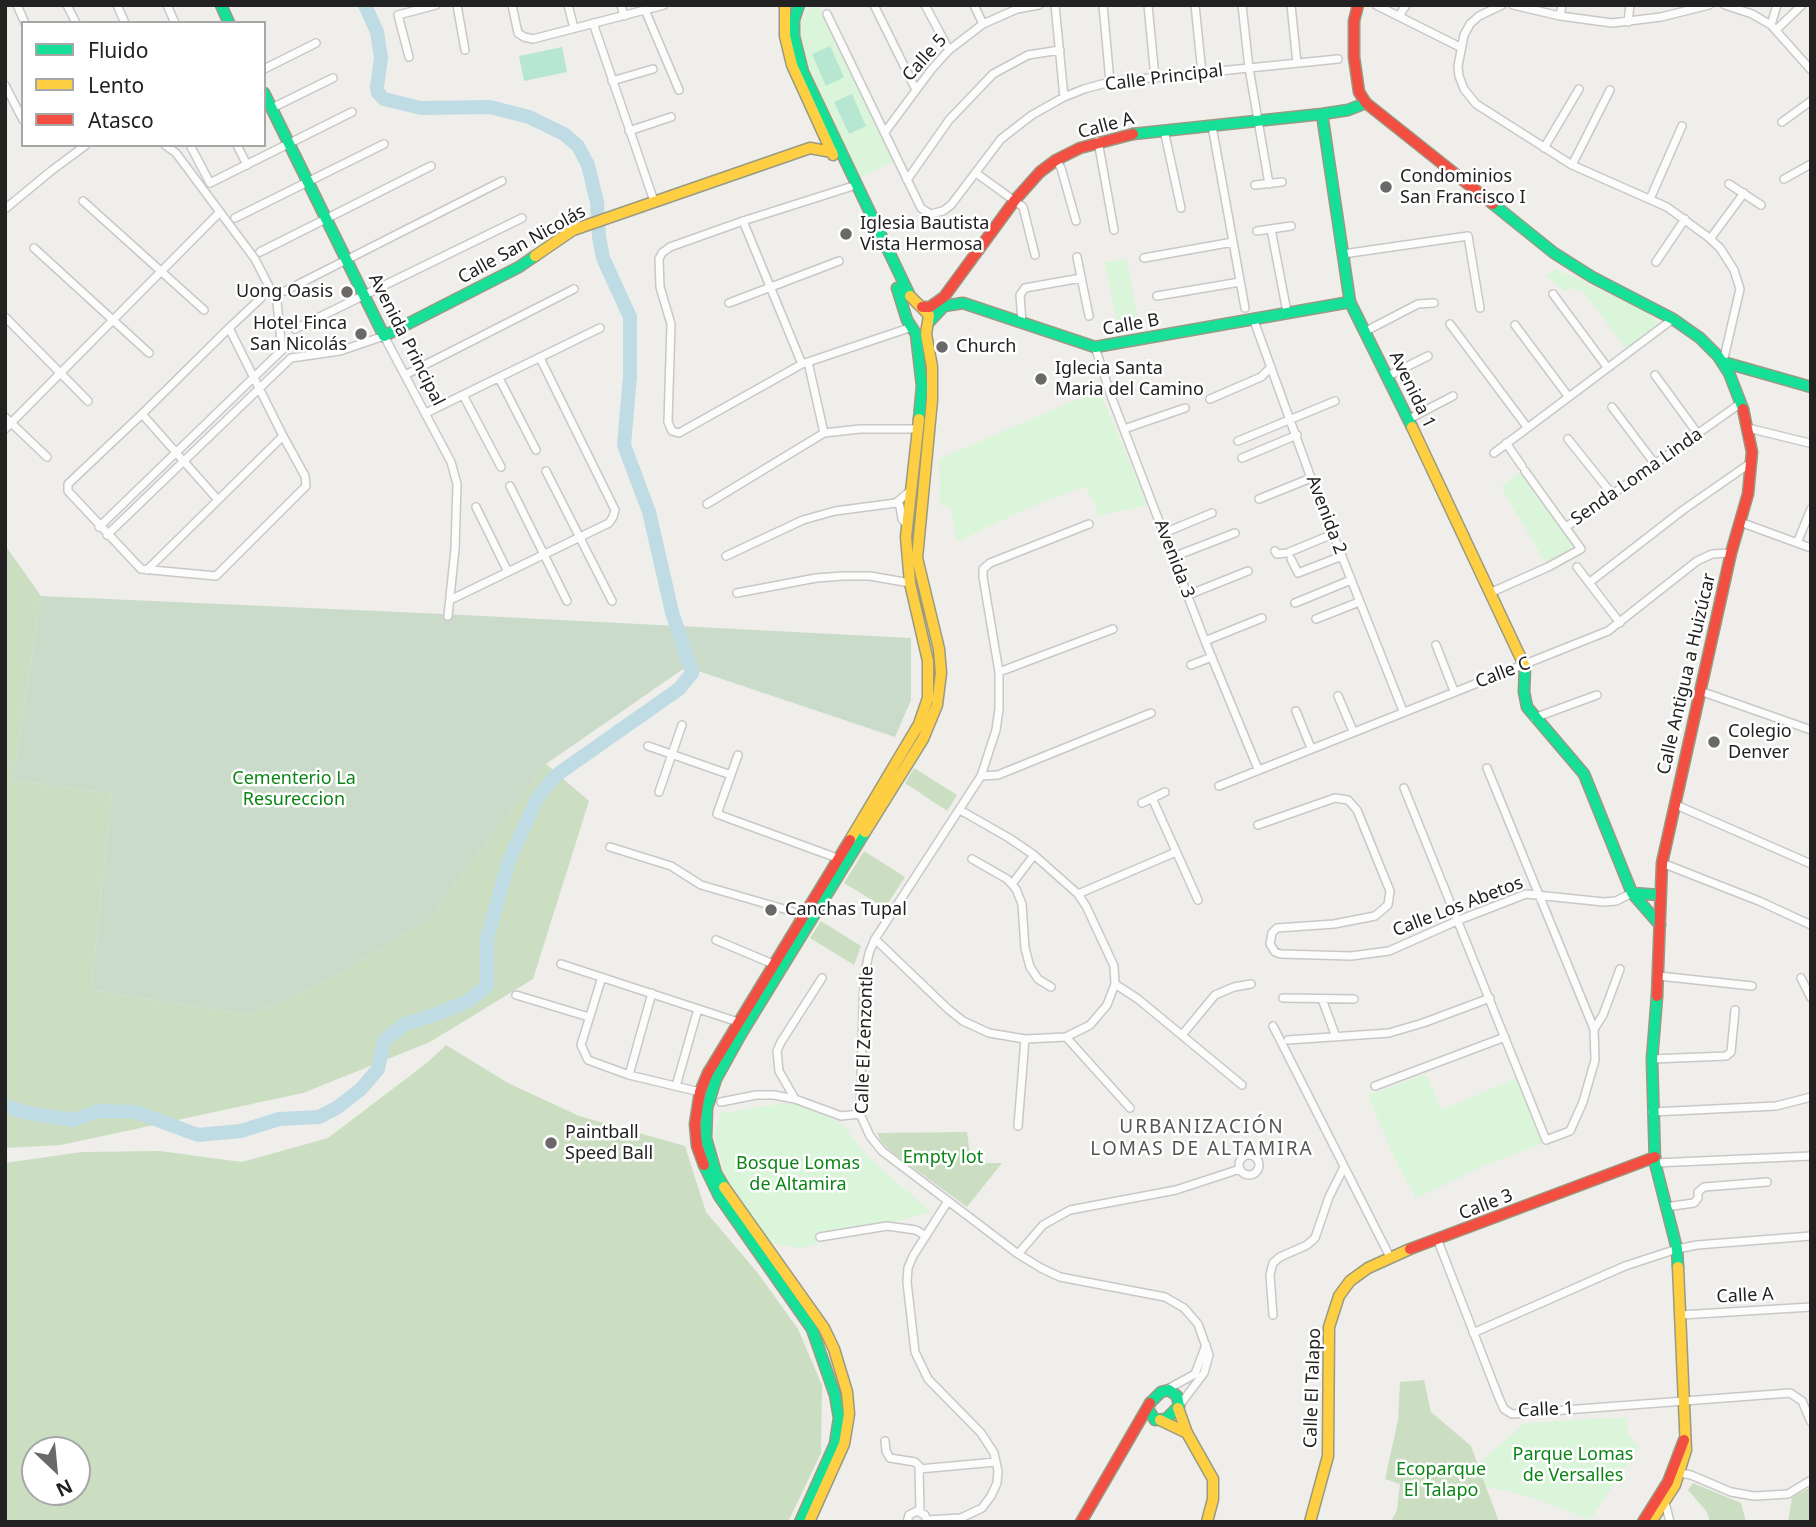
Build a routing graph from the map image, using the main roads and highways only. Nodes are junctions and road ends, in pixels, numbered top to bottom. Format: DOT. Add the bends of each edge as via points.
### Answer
graph roads {
  1 [pos="221,5"];
  2 [pos="785,5"];
  3 [pos="799,5"];
  4 [pos="1358,5"];
  5 [pos="228,21"];
  6 [pos="266,97"];
  7 [pos="1366,103"];
  8 [pos="1322,114"];
  9 [pos="818,125"];
  10 [pos="810,148"];
  11 [pos="832,152"];
  12 [pos="952,286"];
  13 [pos="1350,302"];
  14 [pos="963,303"];
  15 [pos="921,306"];
  16 [pos="906,314"];
  17 [pos="929,322"];
  18 [pos="912,327"];
  19 [pos="384,336"];
  20 [pos="1723,362"];
  21 [pos="1811,387"];
  22 [pos="1632,893"];
  23 [pos="1660,895"];
  24 [pos="1660,925"];
  25 [pos="1655,1160"];
  26 [pos="1339,1296"];
  27 [pos="1150,1403"];
  28 [pos="1178,1407"];
  29 [pos="1157,1420"];
  30 [pos="1187,1433"];
  31 [pos="1131,1437"];
  32 [pos="1684,1440"];
  33 [pos="1651,1521"];
  34 [pos="800,1522"];
  35 [pos="810,1522"];
  36 [pos="1081,1522"];
  37 [pos="1207,1522"];
  38 [pos="1310,1522"];
  1 -- 5 [label="main road"];
  2 -- 9 [label="main road" via="789,54"];
  3 -- 15 [label="main road" via="794,36 803,72 910,296"];
  4 -- 7 [label="main road" via="1354,57 1359,92"];
  6 -- 19 [label="main road, Avenida Principal"];
  7 -- 8 [label="main road, Calle A"];
  7 -- 20 [label="main road, Calle Antigua a Huizúcar" via="1554,254 1673,319"];
  8 -- 12 [label="main road, Calle A" via="1098,141 1056,160 1015,200"];
  8 -- 13 [label="main road, Avenida 1"];
  9 -- 10 [label="main road"];
  9 -- 11 [label="main road"];
  10 -- 11 [label="main road, Calle San Nicolás"];
  10 -- 19 [label="main road, Calle San Nicolás" via="589,224 519,267"];
  11 -- 16 [label="main road"];
  12 -- 14 [label="main road"];
  12 -- 15 [label="main road, Calle A" via="938,303"];
  13 -- 14 [label="main road, Calle B" via="1095,347"];
  13 -- 22 [label="main road, Avenida 1" via="1525,665 1525,703 1584,774"];
  14 -- 17 [label="main road" via="944,306"];
  15 -- 16 [label="main road" via="909,308"];
  15 -- 17 [label="main road"];
  16 -- 18 [label="main road"];
  17 -- 18 [label="main road" via="923,328"];
  17 -- 35 [label="main road" via="926,334 933,400 917,558 939,649 942,673 937,705 923,739 741,1034 716,1079 707,1108 706,1138 716,1173 824,1328 848,1392 844,1444"];
  18 -- 34 [label="main road" via="922,386 906,524 910,583 927,652 928,698 914,732 708,1073 695,1124 697,1146 719,1196 808,1322 835,1395 839,1418 835,1444"];
  20 -- 21 [label="main road"];
  20 -- 23 [label="main road, Calle Antigua a Huizúcar" via="1741,403 1752,462 1674,804"];
  22 -- 23 [label="main road, Calle Los Abetos"];
  22 -- 24 [label="main road"];
  23 -- 24 [label="main road, Calle Antigua a Huizúcar"];
  24 -- 25 [label="main road, Calle Antigua a Huizúcar" via="1652,1059"];
  25 -- 26 [label="main road, Calle 3" via="1390,1257 1358,1274"];
  25 -- 32 [label="main road, Calle Antigua a Huizúcar" via="1677,1249"];
  26 -- 38 [label="main road, Calle El Talapo" via="1329,1327 1328,1456"];
  27 -- 28 [label="main road" via="1171,1391"];
  27 -- 29 [label="main road"];
  27 -- 31 [label="main road"];
  28 -- 29 [label="main road"];
  28 -- 30 [label="main road"];
  29 -- 30 [label="main road"];
  29 -- 31 [label="main road"];
  30 -- 37 [label="main road" via="1213,1479"];
  31 -- 36 [label="main road"];
  32 -- 33 [label="main road, Calle Antigua a Huizúcar"];
  32 -- 33 [label="main road, Calle Antigua a Huizúcar" via="1686,1474"];
}
